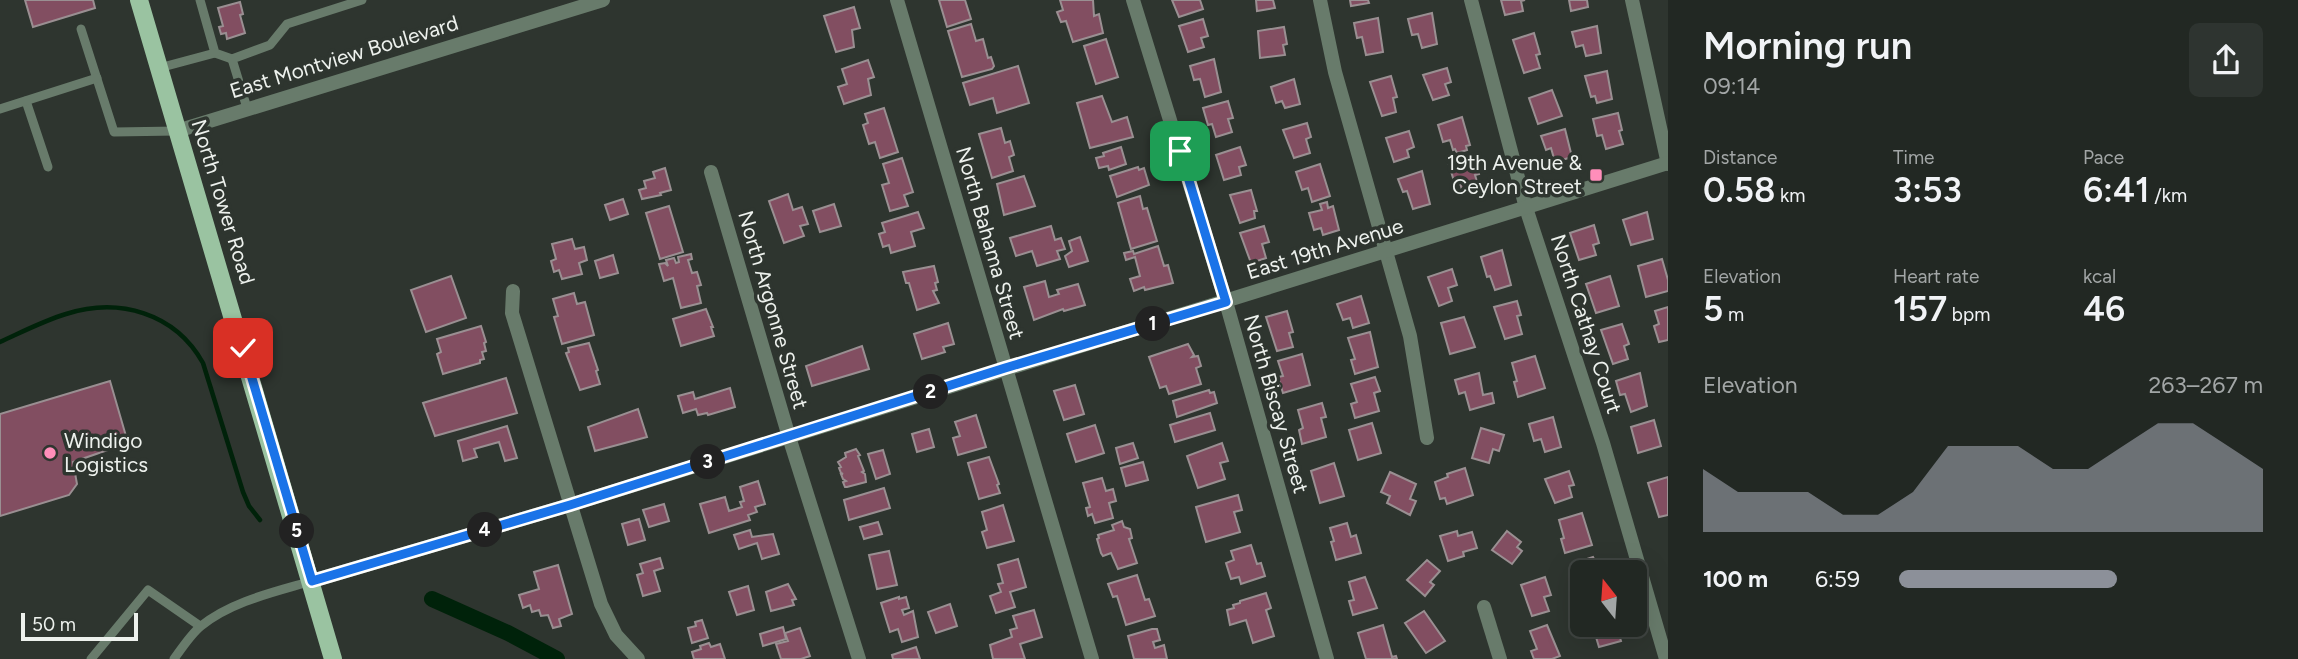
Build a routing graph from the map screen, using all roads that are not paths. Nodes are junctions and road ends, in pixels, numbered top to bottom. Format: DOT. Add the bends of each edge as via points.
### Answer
graph roads {
  1 [pos="139,0"];
  2 [pos="200,0"];
  3 [pos="362,0"];
  4 [pos="603,0"];
  5 [pos="897,0"];
  6 [pos="1133,0"];
  7 [pos="1320,0"];
  8 [pos="1471,0"];
  9 [pos="1632,0"];
  10 [pos="81,29"];
  11 [pos="215,53"];
  12 [pos="232,59"];
  13 [pos="159,68"];
  14 [pos="97,78"];
  15 [pos="26,101"];
  16 [pos="247,108"];
  17 [pos="0,109"];
  18 [pos="177,131"];
  19 [pos="1668,163"];
  20 [pos="48,167"];
  21 [pos="711,172"];
  22 [pos="1527,208"];
  23 [pos="1385,252"];
  24 [pos="513,291"];
  25 [pos="1226,302"];
  26 [pos="1005,368"];
  27 [pos="789,437"];
  28 [pos="1427,438"];
  29 [pos="570,505"];
  30 [pos="312,581"];
  31 [pos="1484,607"];
  32 [pos="200,626"];
  33 [pos="90,659"];
  34 [pos="174,659"];
  35 [pos="333,659"];
  36 [pos="638,659"];
  37 [pos="859,659"];
  38 [pos="1092,659"];
  39 [pos="1327,659"];
  40 [pos="1500,659"];
  41 [pos="1666,659"];
  1 -- 13 [label="main road, North Tower Road"];
  2 -- 11 [label="lane"];
  3 -- 12 [label="lane" via="287,24 270,45"];
  4 -- 16 [label="street, East Montview Boulevard"];
  5 -- 26 [label="street, North Bahama Street"];
  6 -- 25 [label="street, North Biscay Street"];
  7 -- 23 [label="street"];
  8 -- 22 [label="street, North Cathay Court"];
  9 -- 19 [label="street"];
  10 -- 14 [label="lane"];
  11 -- 12 [label="lane"];
  11 -- 13 [label="lane"];
  12 -- 16 [label="lane"];
  13 -- 18 [label="main road, North Tower Road"];
  14 -- 15 [label="lane"];
  14 -- 18 [label="lane" via="114,132"];
  15 -- 17 [label="lane"];
  15 -- 20 [label="lane"];
  16 -- 18 [label="street, East Montview Boulevard"];
  18 -- 30 [label="main road, North Tower Road"];
  19 -- 22 [label="street, East 19th Avenue"];
  21 -- 27 [label="street, North Argonne Street"];
  22 -- 23 [label="street, East 19th Avenue"];
  22 -- 41 [label="street, North Cathay Court"];
  23 -- 25 [label="street, East 19th Avenue"];
  23 -- 28 [label="street" via="1410,336"];
  24 -- 29 [label="street" via="512,313"];
  25 -- 26 [label="street, East 19th Avenue"];
  25 -- 39 [label="street, North Biscay Street"];
  26 -- 27 [label="street, East 19th Avenue"];
  26 -- 38 [label="street, North Bahama Street"];
  27 -- 29 [label="street, East 19th Avenue"];
  27 -- 37 [label="street, North Argonne Street"];
  29 -- 30 [label="street, East 19th Avenue"];
  29 -- 36 [label="street" via="608,622"];
  30 -- 32 [label="lane" via="256,597"];
  30 -- 35 [label="main road, North Tower Road"];
  31 -- 40 [label="street"];
  32 -- 33 [label="lane" via="148,590"];
  32 -- 34 [label="lane"];
}
